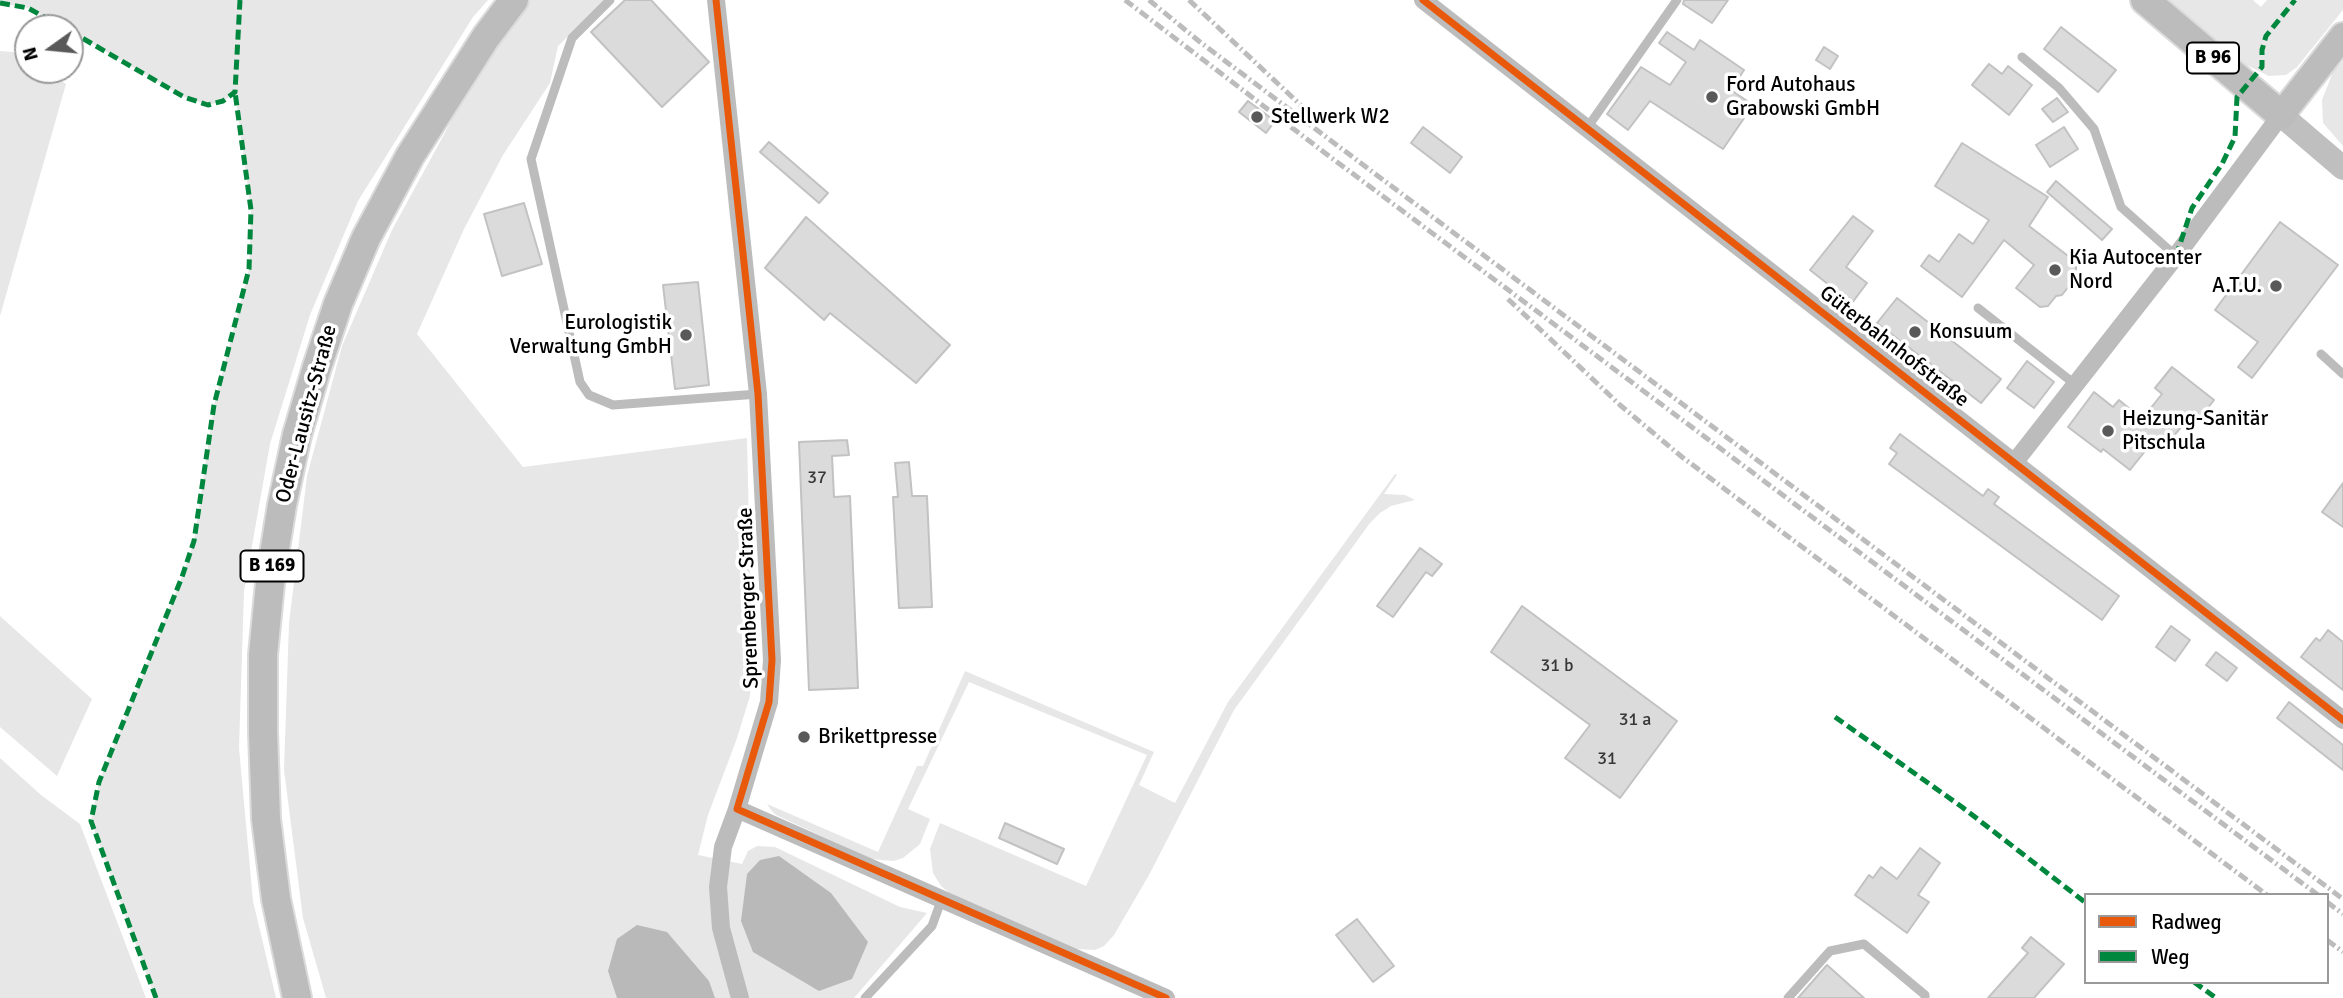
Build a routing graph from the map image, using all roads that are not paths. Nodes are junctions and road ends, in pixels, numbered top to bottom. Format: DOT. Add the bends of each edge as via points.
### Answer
graph roads {
  1 [pos="514,0"];
  2 [pos="610,0"];
  3 [pos="716,0"];
  4 [pos="1423,0"];
  5 [pos="1676,0"];
  6 [pos="2145,0"];
  7 [pos="2343,36"];
  8 [pos="2022,57"];
  9 [pos="2281,115"];
  10 [pos="1587,128"];
  11 [pos="2343,168"];
  12 [pos="2176,256"];
  13 [pos="1978,308"];
  14 [pos="2321,354"];
  15 [pos="2343,374"];
  16 [pos="2076,385"];
  17 [pos="758,394"];
  18 [pos="2014,463"];
  19 [pos="2343,720"];
  20 [pos="737,810"];
  21 [pos="941,901"];
  22 [pos="297,998"];
  23 [pos="740,998"];
  24 [pos="865,998"];
  25 [pos="1166,998"];
  26 [pos="1788,998"];
  27 [pos="1925,998"];
  1 -- 22 [label="highway, Oder-Lausitz-Straße / B 169" via="410,156 366,238 338,304 297,435 271,573 263,655 266,820 276,899"];
  2 -- 17 [label="lane" via="572,38 531,159 580,382 589,395 613,405"];
  3 -- 17 [label="street, Spremberger Straße"];
  4 -- 10 [label="street, Güterbahnhofstraße"];
  5 -- 10 [label="lane"];
  6 -- 9 [label="highway, B 96"];
  7 -- 9 [label="main road"];
  8 -- 12 [label="lane" via="2059,88 2094,129 2121,207"];
  9 -- 11 [label="main road"];
  9 -- 12 [label="street"];
  10 -- 18 [label="street, Güterbahnhofstraße"];
  12 -- 16 [label="street"];
  13 -- 16 [label="lane"];
  14 -- 15 [label="lane"];
  16 -- 18 [label="street"];
  17 -- 20 [label="street, Spremberger Straße" via="772,660 769,702"];
  18 -- 19 [label="street, Güterbahnhofstraße"];
  20 -- 21 [label="street"];
  20 -- 23 [label="street, Spremberger Straße" via="723,847 718,887 721,928"];
  21 -- 24 [label="lane" via="932,926"];
  21 -- 25 [label="street"];
  26 -- 27 [label="lane" via="1830,951 1864,944"];
}
